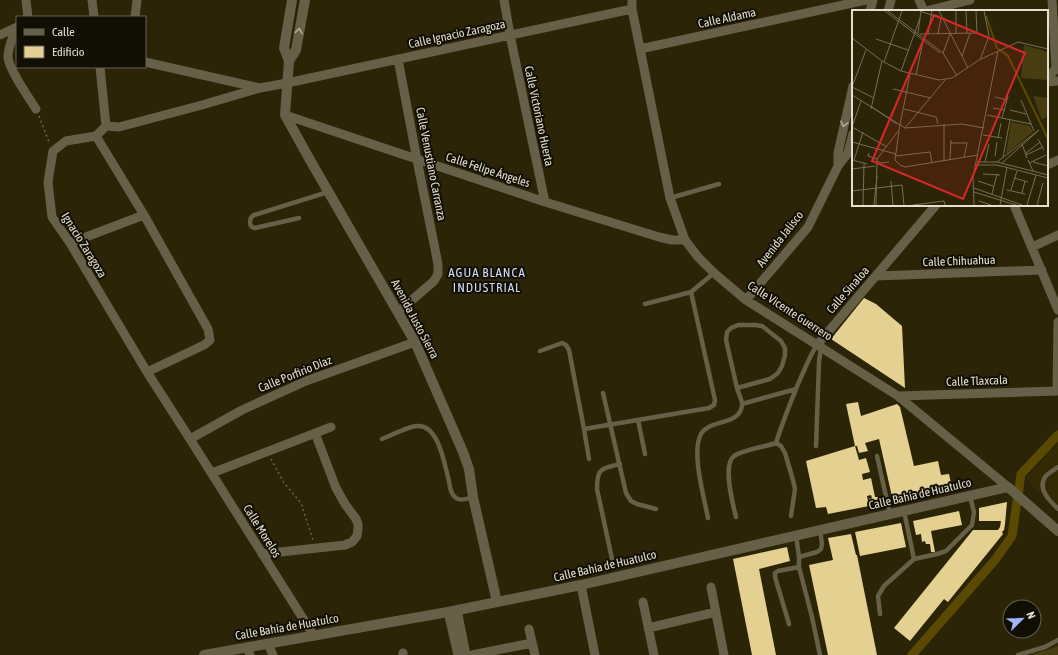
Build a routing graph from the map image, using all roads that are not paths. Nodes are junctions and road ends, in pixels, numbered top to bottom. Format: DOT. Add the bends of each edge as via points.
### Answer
graph roads {
  1 [pos="26,0"];
  2 [pos="92,0"];
  3 [pos="137,0"];
  4 [pos="292,0"];
  5 [pos="305,0"];
  6 [pos="504,0"];
  7 [pos="866,0"];
  8 [pos="873,0"];
  9 [pos="891,0"];
  10 [pos="919,0"];
  11 [pos="970,0"];
  12 [pos="1052,0"];
  13 [pos="632,4"];
  14 [pos="870,10"];
  15 [pos="888,10"];
  16 [pos="924,10"];
  17 [pos="929,10"];
  18 [pos="28,16"];
  19 [pos="94,16"];
  20 [pos="135,16"];
  21 [pos="16,27"];
  22 [pos="16,29"];
  23 [pos="0,35"];
  24 [pos="510,35"];
  25 [pos="640,50"];
  26 [pos="1051,53"];
  27 [pos="398,59"];
  28 [pos="289,61"];
  29 [pos="146,62"];
  30 [pos="100,68"];
  31 [pos="1057,68"];
  32 [pos="1048,78"];
  33 [pos="1058,81"];
  34 [pos="1048,82"];
  35 [pos="287,83"];
  36 [pos="260,88"];
  37 [pos="852,90"];
  38 [pos="36,109"];
  39 [pos="285,115"];
  40 [pos="106,126"];
  41 [pos="96,136"];
  42 [pos="852,140"];
  43 [pos="838,153"];
  44 [pos="850,153"];
  45 [pos="417,160"];
  46 [pos="1058,160"];
  47 [pos="1048,165"];
  48 [pos="838,166"];
  49 [pos="719,184"];
  50 [pos="328,192"];
  51 [pos="670,198"];
  52 [pos="544,202"];
  53 [pos="935,206"];
  54 [pos="1014,206"];
  55 [pos="144,215"];
  56 [pos="299,218"];
  57 [pos="1058,235"];
  58 [pos="685,240"];
  59 [pos="70,243"];
  60 [pos="1032,246"];
  61 [pos="1042,270"];
  62 [pos="714,273"];
  63 [pos="876,276"];
  64 [pos="691,292"];
  65 [pos="746,300"];
  66 [pos="645,304"];
  67 [pos="1058,310"];
  68 [pos="398,312"];
  69 [pos="1058,322"];
  70 [pos="415,342"];
  71 [pos="819,346"];
  72 [pos="540,351"];
  73 [pos="146,372"];
  74 [pos="737,388"];
  75 [pos="796,389"];
  76 [pos="1057,391"];
  77 [pos="603,393"];
  78 [pos="898,396"];
  79 [pos="742,404"];
  80 [pos="638,420"];
  81 [pos="611,425"];
  82 [pos="331,428"];
  83 [pos="584,429"];
  84 [pos="315,434"];
  85 [pos="190,439"];
  86 [pos="382,439"];
  87 [pos="776,443"];
  88 [pos="816,446"];
  89 [pos="645,454"];
  90 [pos="877,456"];
  91 [pos="589,459"];
  92 [pos="620,464"];
  93 [pos="1058,467"];
  94 [pos="212,474"];
  95 [pos="1010,488"];
  96 [pos="970,496"];
  97 [pos="473,497"];
  98 [pos="656,509"];
  99 [pos="1058,509"];
  100 [pos="904,511"];
  101 [pos="890,514"];
  102 [pos="791,516"];
  103 [pos="736,517"];
  104 [pos="708,518"];
  105 [pos="820,530"];
  106 [pos="1058,531"];
  107 [pos="796,535"];
  108 [pos="262,554"];
  109 [pos="800,557"];
  110 [pos="914,558"];
  111 [pos="612,559"];
  112 [pos="799,567"];
  113 [pos="581,585"];
  114 [pos="711,587"];
  115 [pos="497,602"];
  116 [pos="643,602"];
  117 [pos="452,611"];
  118 [pos="716,612"];
  119 [pos="880,614"];
  120 [pos="788,624"];
  121 [pos="648,628"];
  122 [pos="529,629"];
  123 [pos="314,636"];
  124 [pos="1058,640"];
  125 [pos="532,643"];
  126 [pos="268,644"];
  127 [pos="249,651"];
  128 [pos="204,655"];
  129 [pos="273,655"];
  130 [pos="458,655"];
  131 [pos="466,655"];
  132 [pos="472,655"];
  133 [pos="535,655"];
  134 [pos="595,655"];
  135 [pos="654,655"];
  136 [pos="724,655"];
  137 [pos="820,655"];
  138 [pos="1018,655"];
  1 -- 18 [label="street"];
  2 -- 19 [label="street"];
  3 -- 20 [label="street"];
  4 -- 28 [label="street" via="284,48"];
  28 -- 5 [label="street, one-way" via="296,50"];
  6 -- 24 [label="street, Calle Victoriano Huerta"];
  7 -- 25 [label="street, Calle Aldama"];
  8 -- 14 [label="street"];
  9 -- 15 [label="street"];
  10 -- 16 [label="street"];
  11 -- 17 [label="street"];
  12 -- 26 [label="street"];
  13 -- 24 [label="street, Calle Ignacio Zaragoza"];
  13 -- 25 [label="street, Calle Vicente Guerrero"];
  21 -- 23 [label="street"];
  22 -- 38 [label="street" via="8,59"];
  24 -- 27 [label="street, Calle Ignacio Zaragoza"];
  24 -- 52 [label="street, Calle Victoriano Huerta"];
  25 -- 51 [label="street, Calle Vicente Guerrero"];
  26 -- 31 [label="street"];
  27 -- 35 [label="street, Calle Ignacio Zaragoza"];
  27 -- 45 [label="street, Calle Venustiano Carranza"];
  28 -- 35 [label="street"];
  29 -- 36 [label="street"];
  30 -- 40 [label="street"];
  31 -- 32 [label="street"];
  33 -- 34 [label="street"];
  35 -- 36 [label="street"];
  35 -- 39 [label="street"];
  36 -- 40 [label="street" via="119,126"];
  37 -- 43 [label="street, Avenida Jalisco, one-way"];
  39 -- 45 [label="street, Calle Felipe Ángeles"];
  39 -- 50 [label="street, Avenida Justo Sierra"];
  40 -- 41 [label="street"];
  41 -- 55 [label="street"];
  41 -- 59 [label="street, Ignacio Zaragoza" via="66,141 53,151 48,182 52,217"];
  42 -- 44 [label="street, Avenida Jalisco"];
  43 -- 44 [label="street"];
  43 -- 48 [label="street, Avenida Jalisco"];
  44 -- 48 [label="street, Avenida Jalisco"];
  45 -- 52 [label="street, Calle Felipe Ángeles"];
  45 -- 68 [label="street, Calle Venustiano Carranza" via="438,274 434,281"];
  46 -- 47 [label="street"];
  48 -- 65 [label="street, Avenida Jalisco" via="808,227"];
  49 -- 51 [label="lane"];
  50 -- 56 [label="lane" via="254,215 251,217 250,225 255,228"];
  50 -- 68 [label="street, Avenida Justo Sierra"];
  51 -- 58 [label="street, Calle Vicente Guerrero"];
  52 -- 58 [label="street, Calle Felipe Ángeles" via="659,238"];
  53 -- 63 [label="street, Calle Sinaloa"];
  54 -- 60 [label="street"];
  55 -- 59 [label="street"];
  55 -- 73 [label="street" via="208,329 210,340"];
  57 -- 60 [label="street"];
  58 -- 62 [label="street, Calle Vicente Guerrero"];
  59 -- 73 [label="street, Ignacio Zaragoza"];
  60 -- 61 [label="street"];
  61 -- 63 [label="street, Calle Chihuahua"];
  61 -- 67 [label="street"];
  62 -- 64 [label="lane"];
  62 -- 65 [label="street, Calle Vicente Guerrero"];
  63 -- 71 [label="street, Calle Sinaloa"];
  64 -- 66 [label="lane"];
  64 -- 80 [label="lane" via="714,405"];
  65 -- 71 [label="street, Calle Vicente Guerrero"];
  68 -- 70 [label="street, Avenida Justo Sierra"];
  69 -- 76 [label="street"];
  70 -- 85 [label="street, Calle Porfirio Díaz" via="306,382 242,410"];
  70 -- 97 [label="street, Avenida Justo Sierra" via="463,452"];
  71 -- 75 [label="lane, Calle Sinaloa" via="810,356"];
  71 -- 78 [label="street, Calle Vicente Guerrero"];
  71 -- 88 [label="lane"];
  72 -- 83 [label="lane" via="562,343 566,345"];
  73 -- 85 [label="street, Ignacio Zaragoza"];
  74 -- 74 [label="lane" via="726,332 738,325 762,326 781,341 785,348 786,355 782,366 770,379"];
  74 -- 79 [label="lane"];
  75 -- 79 [label="lane"];
  75 -- 87 [label="lane, Calle Sinaloa"];
  76 -- 78 [label="street, Calle Tlaxcala"];
  77 -- 81 [label="lane"];
  78 -- 95 [label="street, Calle Vicente Guerrero"];
  79 -- 104 [label="lane" via="739,413 732,419 708,427 702,432 698,443 697,462"];
  80 -- 81 [label="lane"];
  80 -- 89 [label="lane"];
  81 -- 83 [label="lane"];
  81 -- 92 [label="lane"];
  82 -- 84 [label="street"];
  83 -- 91 [label="lane"];
  84 -- 94 [label="street"];
  84 -- 108 [label="street" via="336,488 356,519 357,536 345,545"];
  85 -- 94 [label="street, Calle Morelos"];
  86 -- 97 [label="lane" via="416,426 430,430 438,440 451,493 458,499"];
  87 -- 102 [label="lane" via="785,453 793,480"];
  87 -- 103 [label="lane" via="733,457 729,467 729,483"];
  90 -- 101 [label="lane"];
  92 -- 98 [label="lane" via="626,493 631,501"];
  92 -- 111 [label="lane" via="603,468 597,479"];
  93 -- 99 [label="lane" via="1042,482 1047,497"];
  94 -- 108 [label="street, Calle Morelos"];
  95 -- 96 [label="street, Calle Bahía de Huatulco"];
  95 -- 106 [label="street, Calle Vicente Guerrero"];
  96 -- 100 [label="street, Calle Bahía de Huatulco"];
  96 -- 110 [label="lane" via="974,512 972,525 946,551"];
  97 -- 115 [label="street, Avenida Justo Sierra"];
  100 -- 101 [label="street, Calle Bahía de Huatulco"];
  100 -- 110 [label="lane"];
  101 -- 105 [label="street, Calle Bahía de Huatulco"];
  105 -- 107 [label="street, Calle Bahía de Huatulco"];
  105 -- 109 [label="lane" via="821,549"];
  107 -- 109 [label="lane"];
  107 -- 113 [label="street, Calle Bahía de Huatulco"];
  108 -- 123 [label="street, Calle Morelos"];
  109 -- 112 [label="lane"];
  110 -- 119 [label="lane" via="884,586 878,596"];
  112 -- 120 [label="lane" via="775,573"];
  112 -- 137 [label="lane"];
  113 -- 115 [label="street, Calle Bahía de Huatulco"];
  113 -- 134 [label="street"];
  114 -- 118 [label="street"];
  115 -- 117 [label="street, Calle Bahía de Huatulco"];
  116 -- 121 [label="street"];
  117 -- 123 [label="street, Calle Bahía de Huatulco"];
  117 -- 130 [label="street"];
  117 -- 131 [label="street"];
  118 -- 121 [label="street"];
  118 -- 136 [label="street"];
  121 -- 135 [label="street"];
  122 -- 125 [label="street"];
  123 -- 126 [label="street, Calle Bahía de Huatulco"];
  124 -- 138 [label="lane"];
  125 -- 132 [label="street"];
  125 -- 133 [label="street"];
  126 -- 127 [label="street, Calle Bahía de Huatulco"];
  126 -- 129 [label="street"];
  127 -- 128 [label="street, Calle Bahía de Huatulco"];
}
